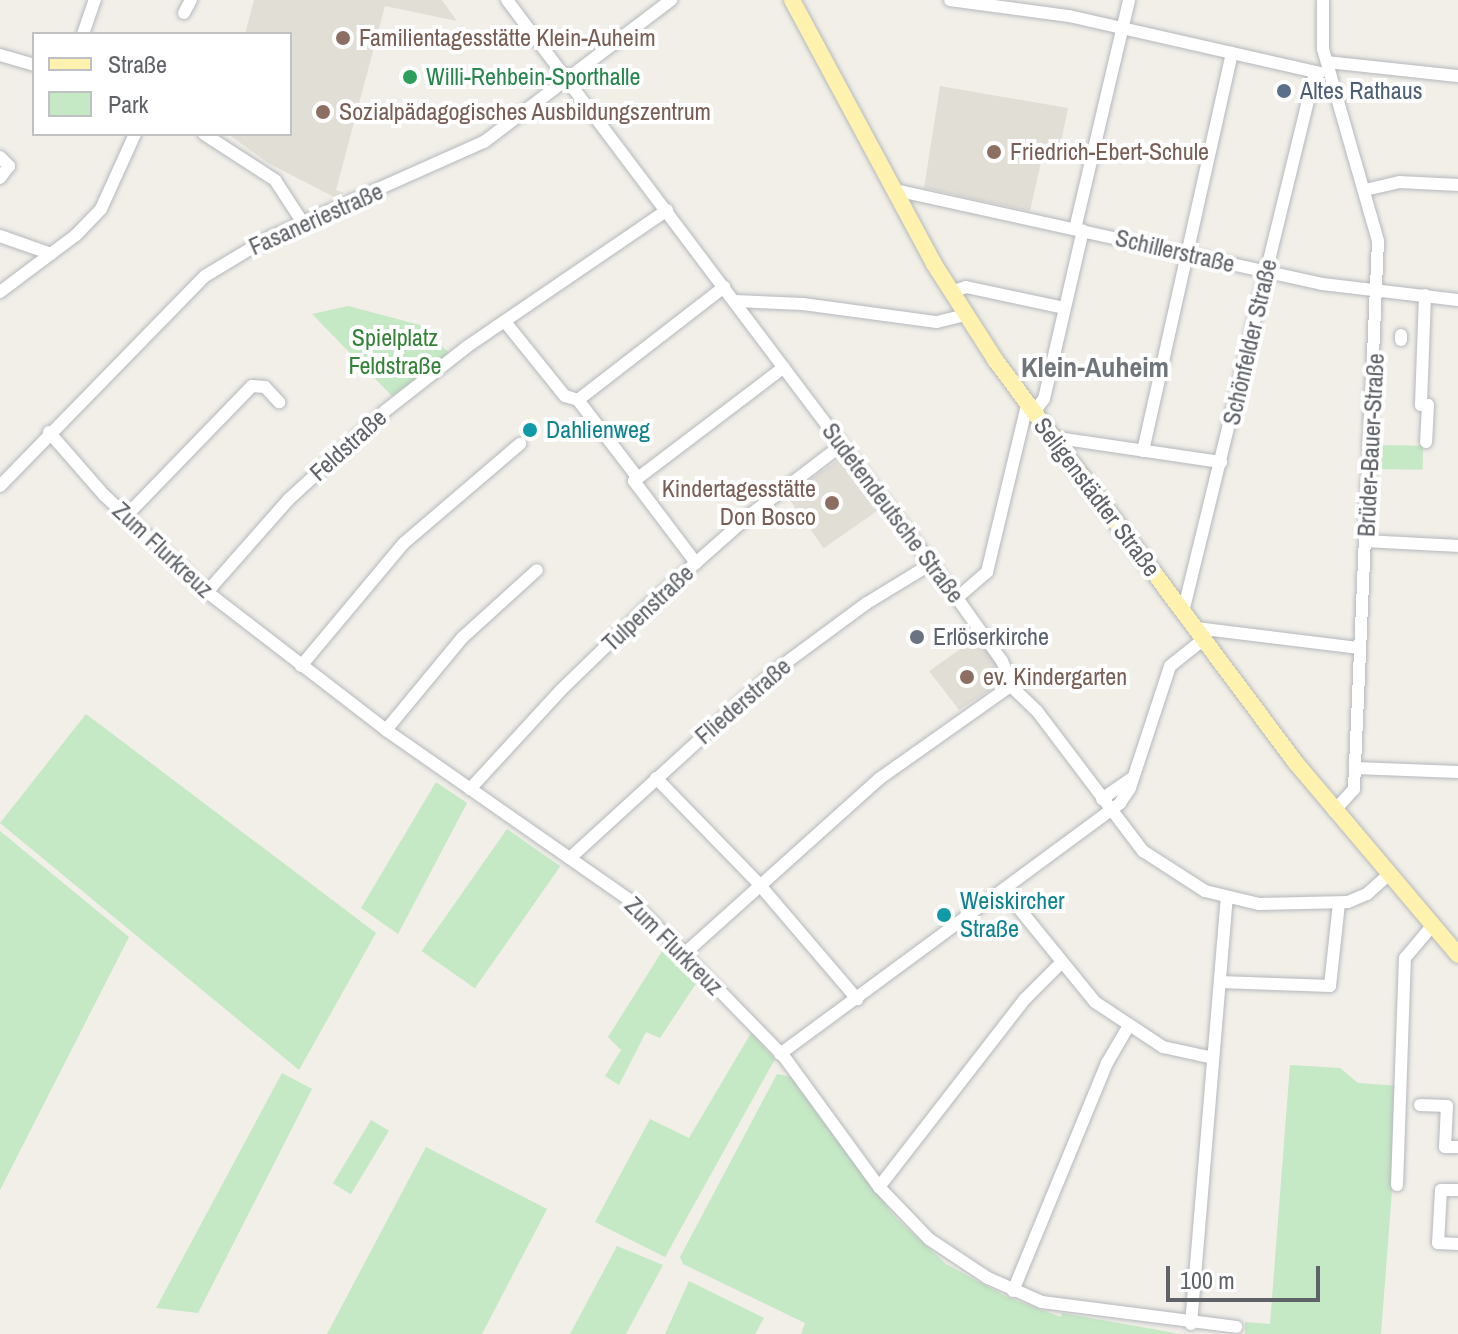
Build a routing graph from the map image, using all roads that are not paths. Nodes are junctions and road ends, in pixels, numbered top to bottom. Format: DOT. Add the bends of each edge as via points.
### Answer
graph roads {
  1 [pos="95,0"];
  2 [pos="191,0"];
  3 [pos="507,0"];
  4 [pos="671,0"];
  5 [pos="792,0"];
  6 [pos="950,0"];
  7 [pos="1129,0"];
  8 [pos="1323,0"];
  9 [pos="184,13"];
  10 [pos="1123,28"];
  11 [pos="84,32"];
  12 [pos="1227,52"];
  13 [pos="0,55"];
  14 [pos="1327,62"];
  15 [pos="32,64"];
  16 [pos="1315,72"];
  17 [pos="1331,76"];
  18 [pos="1458,76"];
  19 [pos="566,78"];
  20 [pos="134,136"];
  21 [pos="204,136"];
  22 [pos="0,157"];
  23 [pos="0,178"];
  24 [pos="1458,185"];
  25 [pos="895,190"];
  26 [pos="1365,190"];
  27 [pos="667,210"];
  28 [pos="303,223"];
  29 [pos="1079,230"];
  30 [pos="0,236"];
  31 [pos="1187,253"];
  32 [pos="51,254"];
  33 [pos="1266,272"];
  34 [pos="724,287"];
  35 [pos="1377,291"];
  36 [pos="0,292"];
  37 [pos="951,292"];
  38 [pos="1425,295"];
  39 [pos="1458,300"];
  40 [pos="734,301"];
  41 [pos="1064,308"];
  42 [pos="965,315"];
  43 [pos="506,323"];
  44 [pos="784,367"];
  45 [pos="578,400"];
  46 [pos="279,402"];
  47 [pos="1030,409"];
  48 [pos="49,432"];
  49 [pos="1051,437"];
  50 [pos="1426,442"];
  51 [pos="520,444"];
  52 [pos="842,445"];
  53 [pos="1143,451"];
  54 [pos="1221,462"];
  55 [pos="637,477"];
  56 [pos="0,486"];
  57 [pos="126,516"];
  58 [pos="1366,541"];
  59 [pos="1458,546"];
  60 [pos="696,563"];
  61 [pos="931,564"];
  62 [pos="537,570"];
  63 [pos="207,592"];
  64 [pos="957,598"];
  65 [pos="1183,612"];
  66 [pos="1200,634"];
  67 [pos="1360,648"];
  68 [pos="301,666"];
  69 [pos="1012,685"];
  70 [pos="386,730"];
  71 [pos="1355,768"];
  72 [pos="1458,772"];
  73 [pos="656,778"];
  74 [pos="470,789"];
  75 [pos="1106,805"];
  76 [pos="1334,811"];
  77 [pos="570,858"];
  78 [pos="1387,876"];
  79 [pos="758,883"];
  80 [pos="1004,890"];
  81 [pos="1227,899"];
  82 [pos="1339,903"];
  83 [pos="1432,926"];
  84 [pos="684,954"];
  85 [pos="1458,955"];
  86 [pos="1060,964"];
  87 [pos="1220,982"];
  88 [pos="857,999"];
  89 [pos="1128,1027"];
  90 [pos="780,1054"];
  91 [pos="1213,1058"];
  92 [pos="1420,1105"];
  93 [pos="1452,1106"];
  94 [pos="1458,1147"];
  95 [pos="1397,1185"];
  96 [pos="879,1187"];
  97 [pos="1458,1190"];
  98 [pos="1458,1244"];
  99 [pos="1013,1291"];
  100 [pos="1191,1324"];
  101 [pos="1236,1327"];
  1 -- 11 [label="street"];
  2 -- 9 [label="street"];
  3 -- 19 [label="street, Sudetendeutsche Straße"];
  4 -- 19 [label="street, Fasaneriestraße"];
  5 -- 25 [label="main road, Seligenstädter Straße"];
  6 -- 10 [label="street"];
  7 -- 10 [label="street"];
  8 -- 14 [label="street, Brüder-Bauer-Straße"];
  10 -- 12 [label="street"];
  10 -- 29 [label="street"];
  12 -- 16 [label="street"];
  12 -- 31 [label="street"];
  13 -- 15 [label="street"];
  14 -- 17 [label="street, Brüder-Bauer-Straße"];
  14 -- 18 [label="street"];
  16 -- 17 [label="street"];
  16 -- 33 [label="street, Schönfelder Straße"];
  17 -- 26 [label="street, Brüder-Bauer-Straße"];
  19 -- 27 [label="street, Sudetendeutsche Straße"];
  19 -- 28 [label="street, Fasaneriestraße" via="469,150"];
  20 -- 32 [label="street" via="101,209"];
  21 -- 28 [label="street" via="275,180"];
  22 -- 23 [label="street" via="9,166"];
  24 -- 26 [label="street" via="1400,182"];
  25 -- 29 [label="street, Schillerstraße"];
  25 -- 37 [label="main road, Seligenstädter Straße"];
  26 -- 35 [label="street, Brüder-Bauer-Straße" via="1378,236"];
  27 -- 34 [label="street, Sudetendeutsche Straße"];
  27 -- 43 [label="street, Feldstraße"];
  28 -- 48 [label="street, Fasaneriestraße" via="244,251 190,287"];
  29 -- 31 [label="street, Schillerstraße"];
  29 -- 41 [label="street"];
  30 -- 32 [label="street"];
  31 -- 33 [label="street, Schillerstraße"];
  31 -- 53 [label="street"];
  32 -- 36 [label="street"];
  33 -- 35 [label="street, Schillerstraße"];
  33 -- 54 [label="street, Schönfelder Straße"];
  34 -- 40 [label="street, Sudetendeutsche Straße"];
  34 -- 45 [label="street"];
  35 -- 38 [label="street, Schillerstraße"];
  35 -- 58 [label="street, Brüder-Bauer-Straße" via="1377,434"];
  37 -- 41 [label="street" via="966,287"];
  37 -- 42 [label="main road, Seligenstädter Straße"];
  38 -- 39 [label="street, Schillerstraße"];
  38 -- 50 [label="street" via="1417,405 1428,405"];
  40 -- 42 [label="street" via="803,304 937,322"];
  40 -- 44 [label="street, Sudetendeutsche Straße"];
  41 -- 47 [label="street" via="1044,399"];
  42 -- 47 [label="main road, Seligenstädter Straße"];
  43 -- 45 [label="street" via="565,396"];
  43 -- 63 [label="street, Feldstraße" via="456,354 352,439 288,500"];
  44 -- 52 [label="street, Sudetendeutsche Straße"];
  44 -- 55 [label="street"];
  45 -- 55 [label="street"];
  46 -- 57 [label="street" via="265,387 252,386"];
  47 -- 49 [label="main road, Seligenstädter Straße"];
  47 -- 64 [label="street" via="987,572"];
  48 -- 56 [label="street, Fasaneriestraße"];
  48 -- 57 [label="street, Zum Flurkreuz"];
  49 -- 53 [label="street"];
  49 -- 65 [label="main road, Seligenstädter Straße"];
  51 -- 68 [label="street" via="404,543"];
  52 -- 60 [label="street, Tulpenstraße"];
  52 -- 61 [label="street, Sudetendeutsche Straße"];
  53 -- 54 [label="street"];
  54 -- 65 [label="street, Schönfelder Straße"];
  55 -- 60 [label="street" via="635,486"];
  57 -- 63 [label="street, Zum Flurkreuz"];
  58 -- 59 [label="street"];
  58 -- 67 [label="street, Brüder-Bauer-Straße"];
  60 -- 74 [label="street, Tulpenstraße" via="562,689"];
  61 -- 64 [label="street, Sudetendeutsche Straße"];
  61 -- 73 [label="street, Fliederstraße" via="776,670"];
  62 -- 70 [label="street" via="462,638"];
  63 -- 68 [label="street, Zum Flurkreuz"];
  64 -- 69 [label="street, Sudetendeutsche Straße" via="1002,661"];
  65 -- 66 [label="main road, Seligenstädter Straße"];
  66 -- 67 [label="street"];
  66 -- 75 [label="street" via="1170,666 1126,795"];
  66 -- 76 [label="main road, Seligenstädter Straße"];
  67 -- 71 [label="street, Brüder-Bauer-Straße"];
  68 -- 70 [label="street, Zum Flurkreuz"];
  69 -- 75 [label="street, Sudetendeutsche Straße"];
  69 -- 79 [label="street" via="879,779"];
  70 -- 74 [label="street, Zum Flurkreuz"];
  71 -- 72 [label="street"];
  71 -- 76 [label="street, Brüder-Bauer-Straße" via="1353,794"];
  73 -- 77 [label="street, Fliederstraße"];
  73 -- 79 [label="street"];
  74 -- 77 [label="street, Zum Flurkreuz"];
  75 -- 80 [label="street"];
  75 -- 81 [label="street, Sudetendeutsche Straße" via="1161,866"];
  76 -- 78 [label="main road, Seligenstädter Straße"];
  77 -- 84 [label="street, Zum Flurkreuz" via="634,903"];
  78 -- 82 [label="street, Sudetendeutsche Straße" via="1364,897"];
  78 -- 83 [label="main road, Seligenstädter Straße"];
  79 -- 84 [label="street"];
  79 -- 88 [label="street"];
  80 -- 86 [label="street"];
  80 -- 88 [label="street"];
  81 -- 82 [label="street, Sudetendeutsche Straße" via="1272,905"];
  81 -- 87 [label="street"];
  82 -- 87 [label="street" via="1330,986"];
  83 -- 85 [label="main road, Seligenstädter Straße"];
  83 -- 95 [label="street" via="1405,958"];
  84 -- 90 [label="street, Zum Flurkreuz"];
  86 -- 89 [label="street"];
  86 -- 96 [label="street" via="1025,999"];
  87 -- 91 [label="street"];
  88 -- 90 [label="street"];
  89 -- 91 [label="street" via="1170,1050"];
  89 -- 99 [label="street" via="1107,1063"];
  90 -- 96 [label="street, Zum Flurkreuz"];
  91 -- 100 [label="street"];
  92 -- 93 [label="street"];
  93 -- 94 [label="street" via="1445,1147"];
  96 -- 99 [label="street, Zum Flurkreuz" via="929,1239"];
  97 -- 98 [label="street" via="1441,1190 1438,1243"];
  99 -- 100 [label="street, Zum Flurkreuz" via="1068,1308"];
  100 -- 101 [label="street, Zum Flurkreuz"];
}
